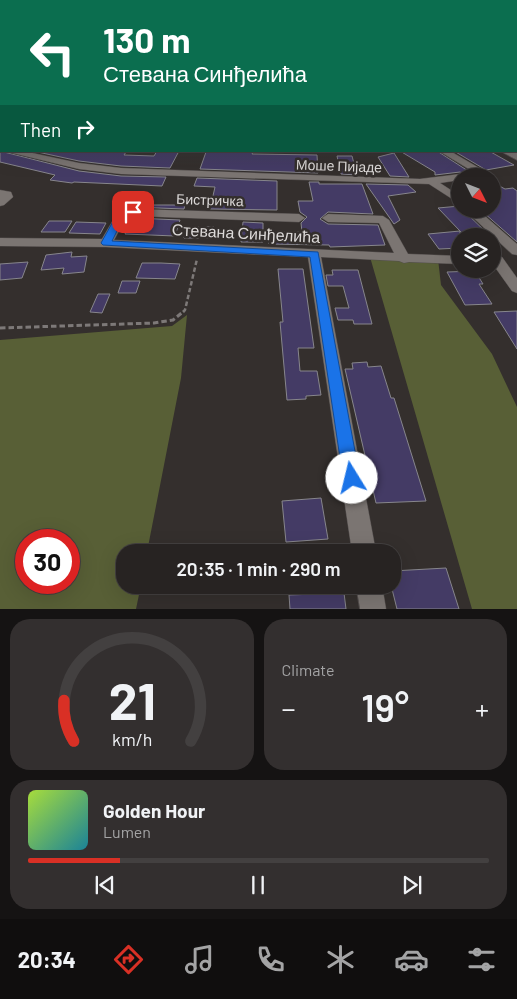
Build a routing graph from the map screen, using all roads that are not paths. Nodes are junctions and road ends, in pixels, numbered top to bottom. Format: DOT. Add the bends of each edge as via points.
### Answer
graph roads {
  1 [pos="13,152"];
  2 [pos="445,152"];
  3 [pos="475,168"];
  4 [pos="451,178"];
  5 [pos="431,181"];
  6 [pos="0,193"];
  7 [pos="451,195"];
  8 [pos="0,203"];
  9 [pos="299,218"];
  10 [pos="328,218"];
  11 [pos="480,218"];
  12 [pos="0,242"];
  13 [pos="106,243"];
  14 [pos="517,251"];
  15 [pos="314,254"];
  16 [pos="404,259"];
  17 [pos="451,260"];
  18 [pos="501,260"];
  19 [pos="517,260"];
  20 [pos="501,268"];
  21 [pos="517,288"];
  22 [pos="363,544"];
  23 [pos="370,594"];
  24 [pos="373,609"];
  1 -- 5 [label="street, Моше Пијаде" via="120,171"];
  2 -- 3 [label="street, Моше Пијаде"];
  4 -- 5 [label="street, Моше Пијаде"];
  5 -- 7 [label="street"];
  6 -- 8 [label="street" via="7,194 7,197"];
  9 -- 13 [label="street, Бистричка" via="133,212 120,218"];
  10 -- 16 [label="street" via="382,220"];
  11 -- 14 [label="street"];
  12 -- 13 [label="street, Стевана Синђелића"];
  13 -- 15 [label="street, Стевана Синђелића"];
  15 -- 16 [label="street, Стевана Синђелића"];
  15 -- 22 [label="street"];
  16 -- 17 [label="street, Стевана Синђелића"];
  18 -- 19 [label="street"];
  20 -- 21 [label="street"];
  23 -- 24 [label="street"];
}
